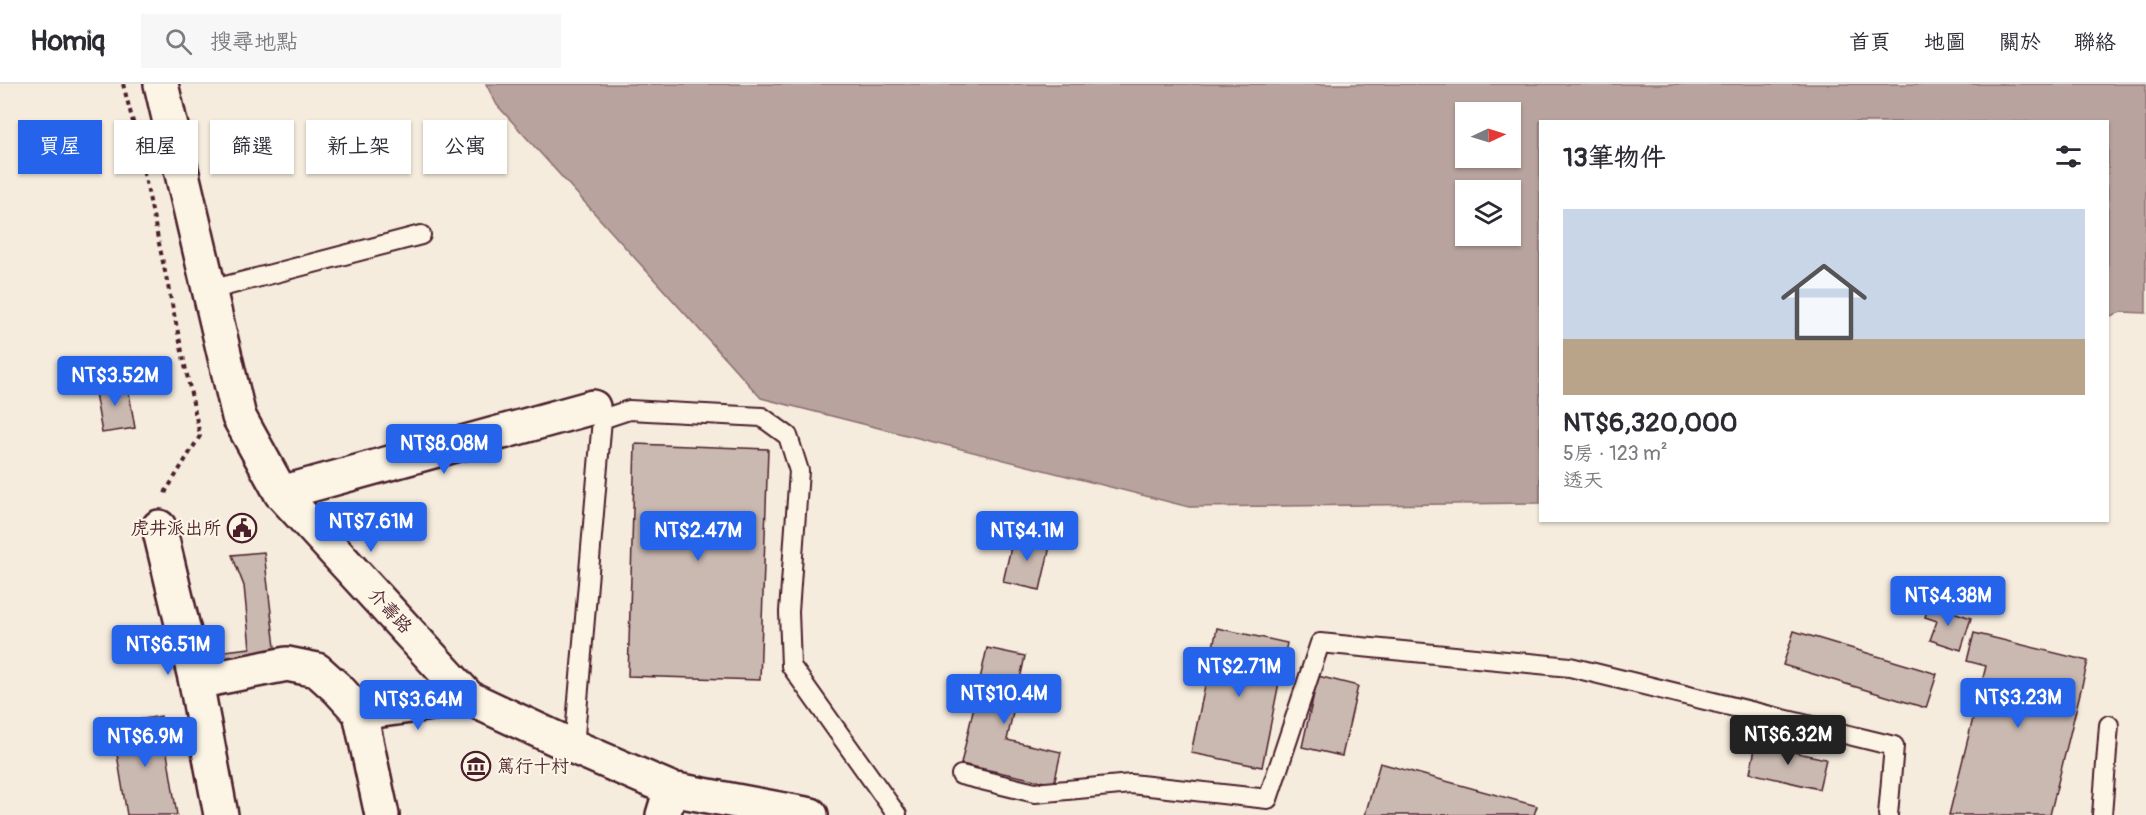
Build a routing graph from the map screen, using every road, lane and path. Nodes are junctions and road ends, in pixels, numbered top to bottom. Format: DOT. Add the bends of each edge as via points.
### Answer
graph roads {
  1 [pos="123,84"];
  2 [pos="161,84"];
  3 [pos="421,235"];
  4 [pos="210,290"];
  5 [pos="593,407"];
  6 [pos="281,493"];
  7 [pos="159,526"];
  8 [pos="195,682"];
  9 [pos="469,698"];
  10 [pos="360,713"];
  11 [pos="2109,725"];
  12 [pos="574,747"];
  13 [pos="961,775"];
  14 [pos="667,802"];
  15 [pos="221,815"];
  16 [pos="382,815"];
  17 [pos="812,815"];
  18 [pos="897,815"];
  19 [pos="1888,815"];
  20 [pos="2102,815"];
  1 -- 7 [label="path" via="200,436 166,491"];
  2 -- 4 [label="street, 介壽路"];
  3 -- 4 [label="lane"];
  4 -- 6 [label="street, 介壽路" via="239,417"];
  5 -- 6 [label="street"];
  6 -- 9 [label="street, 介壽路"];
  7 -- 8 [label="street"];
  8 -- 10 [label="street" via="287,664 317,670"];
  8 -- 15 [label="street"];
  9 -- 10 [label="street"];
  9 -- 12 [label="street, 介壽路"];
  10 -- 16 [label="street"];
  11 -- 20 [label="lane"];
  12 -- 14 [label="street, 介壽路"];
  12 -- 18 [label="lane" via="602,419 629,410 762,417 788,436 799,471 789,612 791,666"];
  13 -- 19 [label="lane" via="1035,793 1131,784 1268,799 1320,643 1570,667 1894,746"];
  14 -- 17 [label="street, 介壽路"];
}
